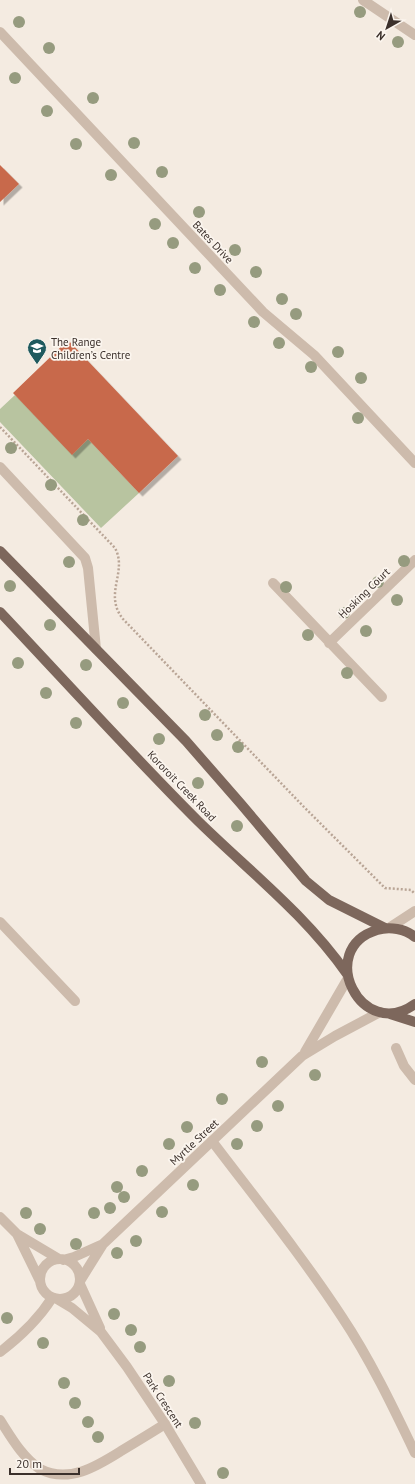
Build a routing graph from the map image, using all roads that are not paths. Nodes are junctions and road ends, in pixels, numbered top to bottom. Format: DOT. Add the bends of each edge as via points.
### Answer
graph roads {
  1 [pos="363,0"];
  2 [pos="0,32"];
  3 [pos="415,35"];
  4 [pos="415,463"];
  5 [pos="0,467"];
  6 [pos="0,551"];
  7 [pos="415,560"];
  8 [pos="274,584"];
  9 [pos="0,612"];
  10 [pos="329,642"];
  11 [pos="96,649"];
  12 [pos="382,697"];
  13 [pos="415,911"];
  14 [pos="0,922"];
  15 [pos="387,928"];
  16 [pos="415,937"];
  17 [pos="348,976"];
  18 [pos="75,1001"];
  19 [pos="415,1004"];
  20 [pos="382,1012"];
  21 [pos="415,1022"];
  22 [pos="396,1048"];
  23 [pos="302,1056"];
  24 [pos="415,1080"];
  25 [pos="212,1141"];
  26 [pos="0,1217"];
  27 [pos="17,1234"];
  28 [pos="103,1244"];
  29 [pos="61,1259"];
  30 [pos="40,1282"];
  31 [pos="80,1282"];
  32 [pos="54,1298"];
  33 [pos="101,1332"];
  34 [pos="0,1352"];
  35 [pos="0,1420"];
  36 [pos="165,1424"];
  37 [pos="415,1453"];
  38 [pos="201,1484"];
  1 -- 3 [label="street"];
  2 -- 4 [label="street, Bates Drive" via="263,312 311,352"];
  5 -- 11 [label="street" via="85,558"];
  6 -- 11 [label="main road"];
  7 -- 10 [label="street, Hosking Court"];
  8 -- 10 [label="street"];
  9 -- 17 [label="main road, Kororoit Creek Road" via="197,820 320,937"];
  10 -- 12 [label="street"];
  11 -- 15 [label="main road" via="186,741 306,881 329,900"];
  13 -- 15 [label="street"];
  14 -- 18 [label="street"];
  15 -- 16 [label="main road" via="405,931"];
  15 -- 17 [label="main road" via="372,932 357,944 350,955"];
  17 -- 20 [label="main road, Kororoit Creek Road" via="352,991 361,1002"];
  17 -- 23 [label="street, Myrtle Street"];
  19 -- 20 [label="main road" via="398,1012"];
  20 -- 21 [label="main road"];
  20 -- 23 [label="street, Myrtle Street"];
  22 -- 24 [label="street" via="404,1066"];
  23 -- 25 [label="street, Myrtle Street"];
  25 -- 28 [label="street, Myrtle Street"];
  25 -- 37 [label="street" via="343,1318"];
  26 -- 27 [label="street"];
  27 -- 29 [label="street"];
  27 -- 30 [label="street"];
  28 -- 29 [label="street, Myrtle Street" via="74,1257"];
  28 -- 31 [label="street, Myrtle Street"];
  29 -- 30 [label="street" via="53,1260 45,1266"];
  29 -- 31 [label="street" via="75,1266 79,1271"];
  30 -- 32 [label="street" via="45,1292"];
  31 -- 32 [label="street" via="76,1292 69,1298"];
  31 -- 33 [label="street, Park Crescent"];
  32 -- 33 [label="street, Park Crescent" via="72,1308"];
  32 -- 34 [label="street" via="38,1319"];
  33 -- 36 [label="street, Park Crescent"];
  35 -- 36 [label="street" via="19,1448 34,1464 47,1472 69,1475 94,1468"];
  36 -- 38 [label="street, Park Crescent"];
}
